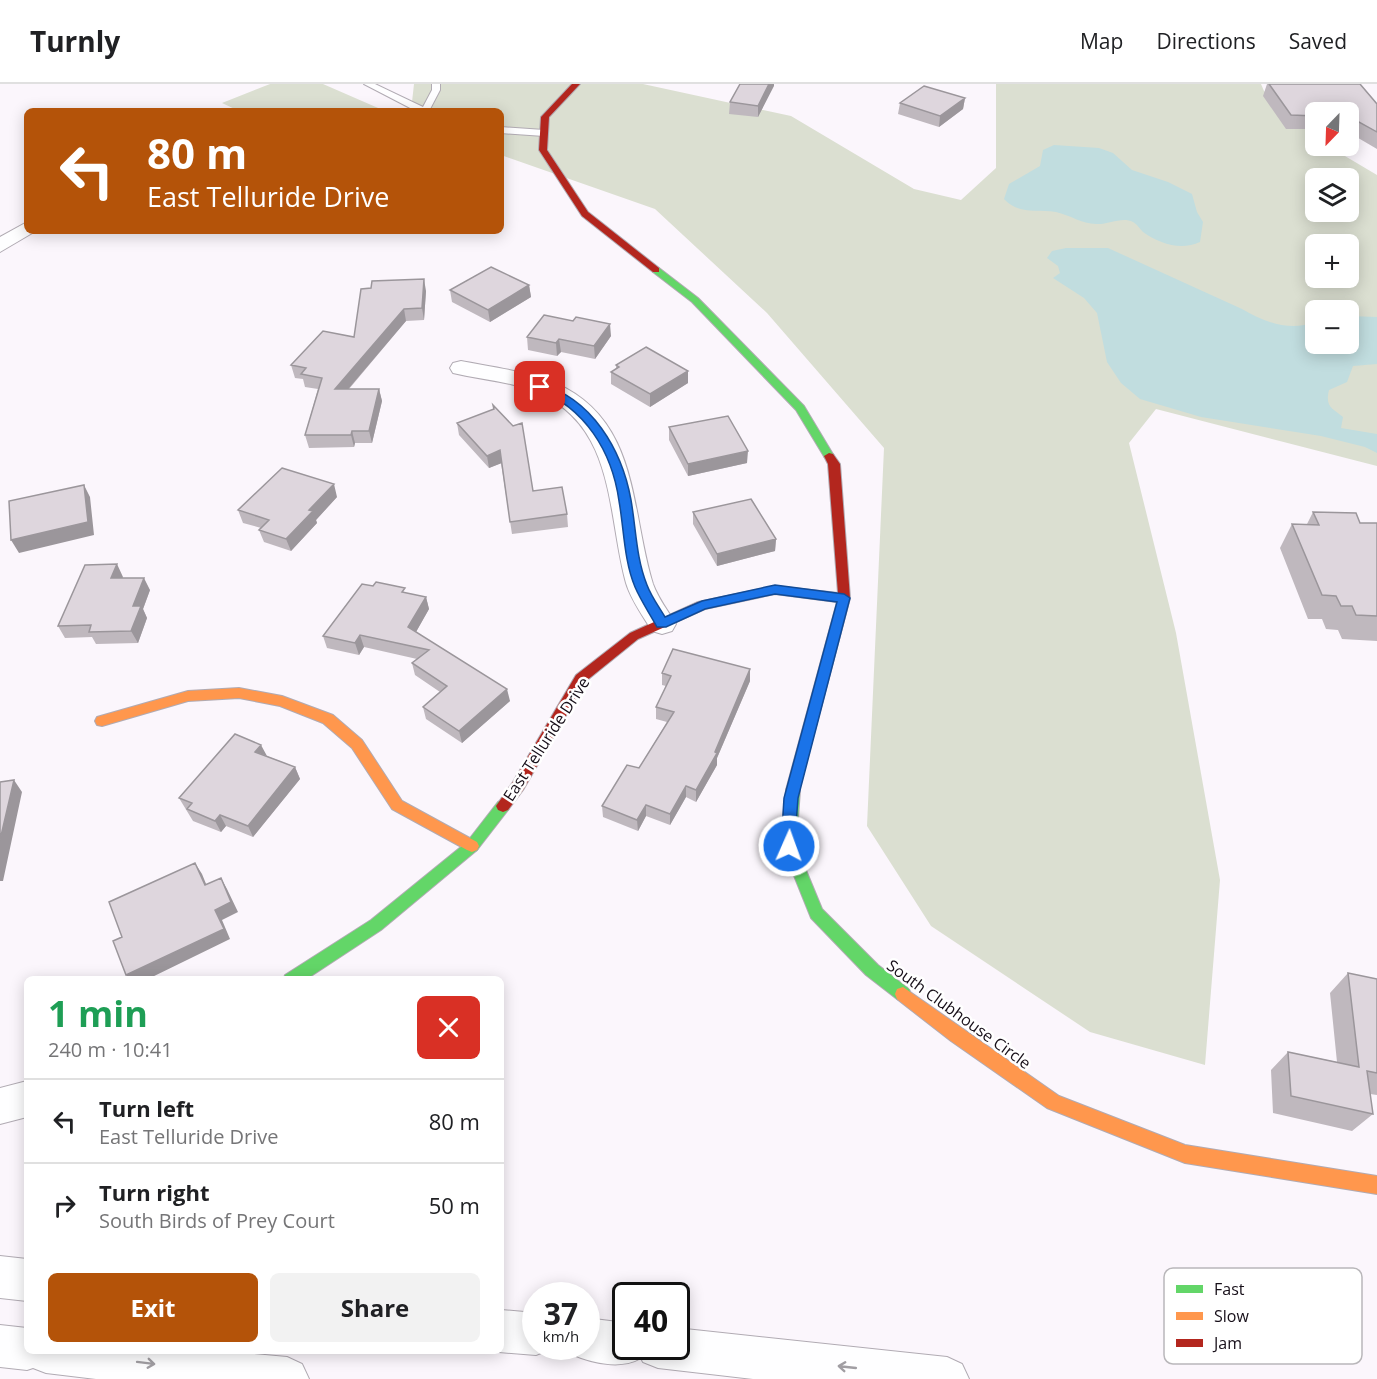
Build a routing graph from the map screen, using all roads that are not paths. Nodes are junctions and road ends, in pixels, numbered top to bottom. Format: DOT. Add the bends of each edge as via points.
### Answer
graph roads {
  1 [pos="368,84"];
  2 [pos="436,84"];
  3 [pos="576,84"];
  4 [pos="418,108"];
  5 [pos="426,108"];
  6 [pos="504,130"];
  7 [pos="544,133"];
  8 [pos="24,230"];
  9 [pos="0,246"];
  10 [pos="461,368"];
  11 [pos="844,598"];
  12 [pos="662,624"];
  13 [pos="102,721"];
  14 [pos="472,846"];
  15 [pos="297,976"];
  16 [pos="24,1100"];
  17 [pos="0,1106"];
  18 [pos="1377,1185"];
  19 [pos="0,1277"];
  20 [pos="24,1280"];
  21 [pos="504,1330"];
  22 [pos="522,1332"];
  23 [pos="0,1346"];
  24 [pos="24,1349"];
  25 [pos="690,1351"];
  26 [pos="67,1354"];
  27 [pos="206,1367"];
  28 [pos="287,1379"];
  29 [pos="947,1379"];
  1 -- 4 [label="lane"];
  2 -- 5 [label="lane"];
  3 -- 7 [label="street" via="545,117"];
  6 -- 7 [label="lane"];
  7 -- 11 [label="street, South Clubhouse Circle" via="543,150 585,214 695,300 800,408 834,464"];
  8 -- 9 [label="street"];
  10 -- 12 [label="street" via="523,380 558,394 589,418 613,454 640,586"];
  11 -- 12 [label="street, East Telluride Drive" via="775,590 702,605"];
  11 -- 18 [label="street, South Clubhouse Circle" via="791,798 789,846 816,913 872,970 957,1036 1053,1102 1185,1154"];
  12 -- 14 [label="street, East Telluride Drive" via="634,636 581,678 518,786"];
  13 -- 14 [label="street" via="188,696 239,693 282,701 328,719 357,744 397,805"];
  14 -- 15 [label="street, East Telluride Drive" via="376,926"];
  16 -- 17 [label="street"];
  19 -- 20 [label="street"];
  21 -- 22 [label="street"];
  23 -- 24 [label="street"];
  29 -- 25 [label="street, one-way"];
  26 -- 27 [label="street, one-way"];
  27 -- 28 [label="street"];
}
